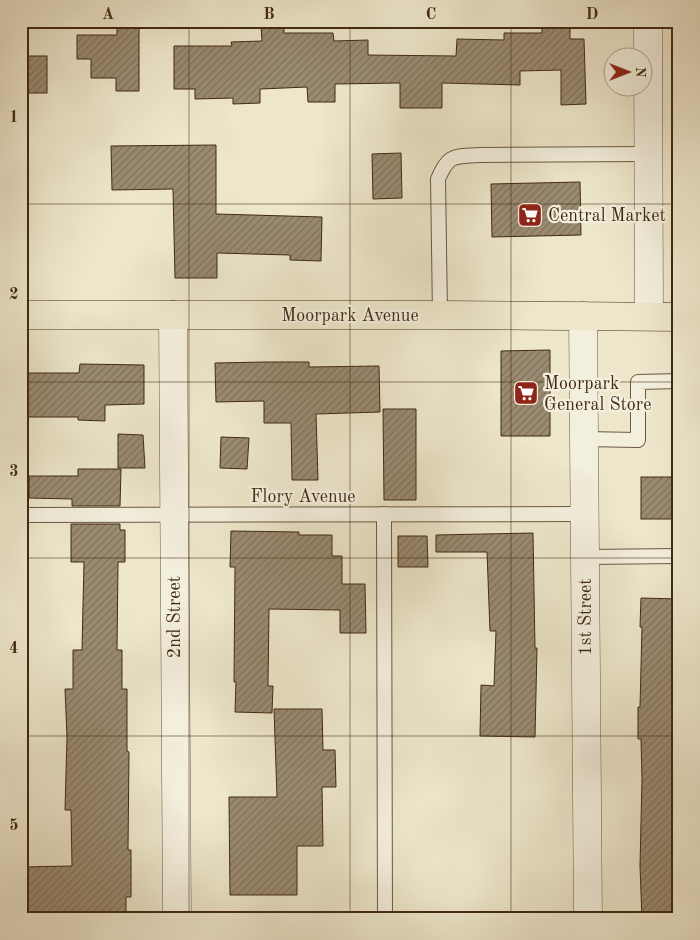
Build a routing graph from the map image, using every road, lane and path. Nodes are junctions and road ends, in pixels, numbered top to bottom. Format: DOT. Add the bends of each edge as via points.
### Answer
graph roads {
  1 [pos="648,21"];
  2 [pos="648,154"];
  3 [pos="173,314"];
  4 [pos="21,315"];
  5 [pos="440,315"];
  6 [pos="583,316"];
  7 [pos="649,316"];
  8 [pos="679,317"];
  9 [pos="679,381"];
  10 [pos="584,439"];
  11 [pos="384,514"];
  12 [pos="584,514"];
  13 [pos="21,515"];
  14 [pos="173,516"];
  15 [pos="679,556"];
  16 [pos="585,557"];
  17 [pos="177,919"];
  18 [pos="385,919"];
  19 [pos="588,919"];
  1 -- 2 [label="street"];
  2 -- 5 [label="lane" via="480,155 455,157 444,164 438,179"];
  2 -- 7 [label="street"];
  3 -- 4 [label="main road, Moorpark Avenue"];
  3 -- 5 [label="main road, Moorpark Avenue"];
  3 -- 14 [label="street, 2nd Street"];
  5 -- 6 [label="main road, Moorpark Avenue"];
  6 -- 7 [label="main road, Moorpark Avenue"];
  6 -- 10 [label="street, 1st Street"];
  7 -- 8 [label="main road, Moorpark Avenue"];
  9 -- 10 [label="lane" via="638,382 638,440"];
  10 -- 12 [label="street, 1st Street"];
  11 -- 12 [label="lane, Flory Avenue"];
  11 -- 14 [label="lane, Flory Avenue"];
  11 -- 18 [label="lane"];
  12 -- 16 [label="street, 1st Street"];
  13 -- 14 [label="lane, Flory Avenue"];
  14 -- 17 [label="street, 2nd Street"];
  15 -- 16 [label="lane"];
  16 -- 19 [label="street, 1st Street"];
}
